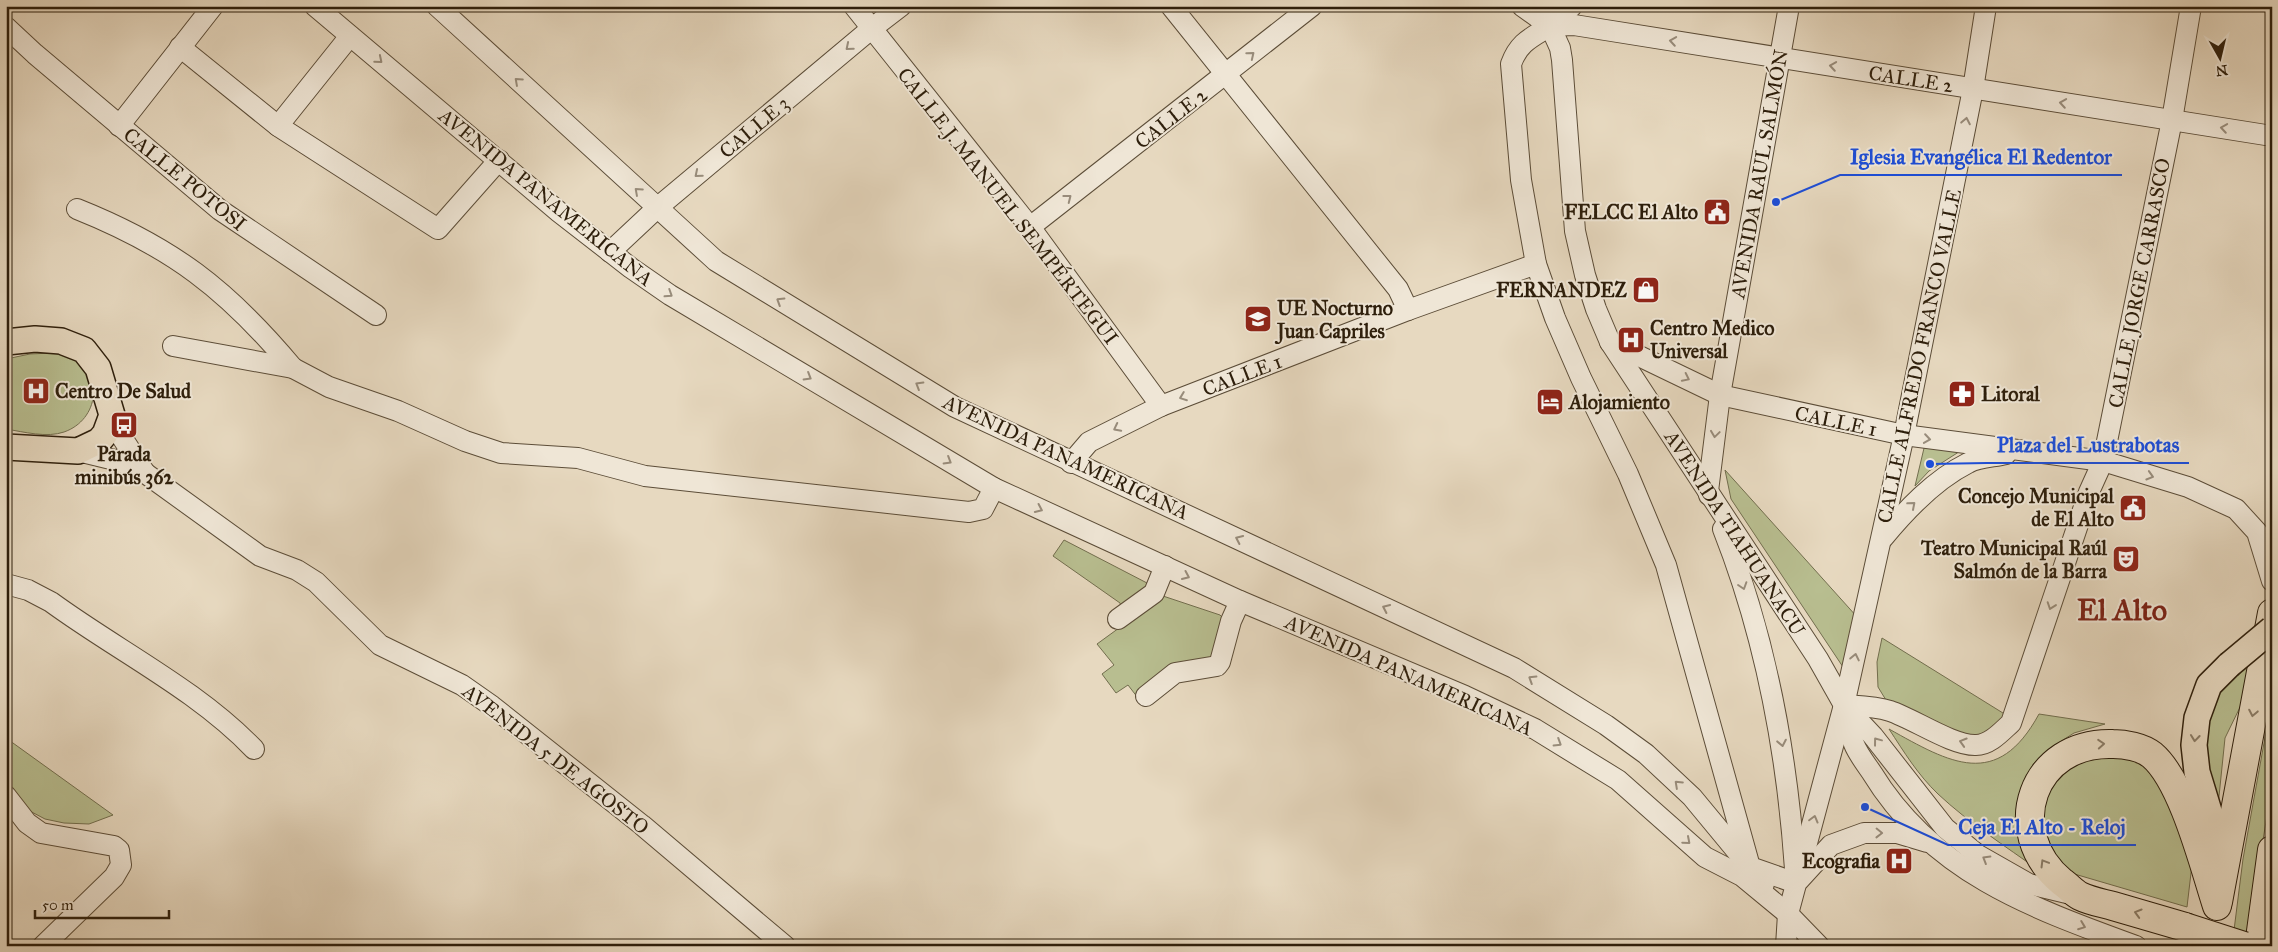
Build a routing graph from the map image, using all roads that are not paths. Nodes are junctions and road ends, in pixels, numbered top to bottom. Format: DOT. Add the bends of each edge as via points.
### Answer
graph roads {
  1 [pos="213,6"];
  2 [pos="315,6"];
  3 [pos="437,6"];
  4 [pos="854,6"];
  5 [pos="901,6"];
  6 [pos="1171,6"];
  7 [pos="1312,6"];
  8 [pos="1522,6"];
  9 [pos="1572,6"];
  10 [pos="1789,6"];
  11 [pos="1986,6"];
  12 [pos="2191,6"];
  13 [pos="1549,16"];
  14 [pos="6,27"];
  15 [pos="871,29"];
  16 [pos="350,36"];
  17 [pos="180,47"];
  18 [pos="1780,58"];
  19 [pos="1225,76"];
  20 [pos="1973,89"];
  21 [pos="2172,120"];
  22 [pos="119,126"];
  23 [pos="278,126"];
  24 [pos="2272,136"];
  25 [pos="499,160"];
  26 [pos="657,208"];
  27 [pos="77,209"];
  28 [pos="1030,228"];
  29 [pos="610,252"];
  30 [pos="1536,264"];
  31 [pos="1408,310"];
  32 [pos="376,315"];
  33 [pos="6,342"];
  34 [pos="1610,342"];
  35 [pos="173,346"];
  36 [pos="293,368"];
  37 [pos="1720,395"];
  38 [pos="1161,406"];
  39 [pos="112,415"];
  40 [pos="1904,435"];
  41 [pos="6,447"];
  42 [pos="78,451"];
  43 [pos="2019,451"];
  44 [pos="2104,462"];
  45 [pos="1071,463"];
  46 [pos="145,473"];
  47 [pos="994,488"];
  48 [pos="1708,491"];
  49 [pos="1880,542"];
  50 [pos="1165,566"];
  51 [pos="2272,581"];
  52 [pos="6,584"];
  53 [pos="1240,601"];
  54 [pos="2272,613"];
  55 [pos="1118,619"];
  56 [pos="2272,630"];
  57 [pos="1146,696"];
  58 [pos="1844,705"];
  59 [pos="254,749"];
  60 [pos="6,796"];
  61 [pos="1932,844"];
  62 [pos="2272,850"];
  63 [pos="2225,864"];
  64 [pos="1750,867"];
  65 [pos="1796,883"];
  66 [pos="2080,896"];
  67 [pos="2217,906"];
  68 [pos="1788,914"];
  69 [pos="43,946"];
  70 [pos="785,946"];
  71 [pos="1786,946"];
  72 [pos="1819,946"];
  73 [pos="2136,946"];
  74 [pos="2214,946"];
  75 [pos="2244,946"];
  76 [pos="2259,946"];
  1 -- 17 [label="street"];
  2 -- 16 [label="street, AVENIDA PANAMERICANA"];
  26 -- 3 [label="street, AVENIDA PANAMERICANA, one-way"];
  4 -- 15 [label="street, CALLE J. MANUEL SEMPÉRTEGUI"];
  5 -- 15 [label="street, CALLE 3"];
  6 -- 19 [label="street"];
  19 -- 7 [label="street, CALLE 2, one-way"];
  8 -- 13 [label="street"];
  9 -- 13 [label="street" via="1565,13"];
  10 -- 18 [label="street, AVENIDA RAUL SALMÓN"];
  11 -- 20 [label="street, CALLE ALFREDO FRANCO VALLE"];
  12 -- 21 [label="street, CALLE JORGE CARRASCO"];
  18 -- 13 [label="street, CALLE 2, one-way" via="1574,25"];
  13 -- 30 [label="street" via="1516,50 1511,64 1521,180"];
  13 -- 34 [label="street, AVENIDA TIAHUANACU" via="1562,60 1575,231 1593,300"];
  14 -- 22 [label="street, CALLE POTOSI"];
  15 -- 26 [label="street, CALLE 3, one-way"];
  15 -- 28 [label="street, CALLE J. MANUEL SEMPÉRTEGUI"];
  16 -- 23 [label="street"];
  16 -- 25 [label="street, AVENIDA PANAMERICANA, one-way"];
  17 -- 22 [label="street"];
  17 -- 23 [label="street"];
  20 -- 18 [label="street, CALLE 2, one-way"];
  18 -- 37 [label="street, AVENIDA RAUL SALMÓN"];
  28 -- 19 [label="street, CALLE 2, one-way"];
  19 -- 31 [label="street" via="1398,289"];
  21 -- 20 [label="street, CALLE 2, one-way"];
  40 -- 20 [label="street, CALLE ALFREDO FRANCO VALLE, one-way"];
  24 -- 21 [label="street, CALLE 2, one-way"];
  21 -- 44 [label="street, CALLE JORGE CARRASCO"];
  22 -- 32 [label="street, CALLE POTOSI" via="220,210"];
  23 -- 25 [label="street" via="438,229"];
  25 -- 29 [label="street, AVENIDA PANAMERICANA"];
  26 -- 29 [label="street, CALLE 3"];
  45 -- 26 [label="street, AVENIDA PANAMERICANA, one-way" via="956,407 838,337 716,261"];
  27 -- 36 [label="street" via="122,228 186,264 240,309"];
  28 -- 38 [label="street, CALLE J. MANUEL SEMPÉRTEGUI"];
  29 -- 47 [label="street, AVENIDA PANAMERICANA, one-way" via="670,295"];
  30 -- 31 [label="street, CALLE 1"];
  30 -- 64 [label="street" via="1577,370 1628,474 1666,565"];
  31 -- 38 [label="street, CALLE 1, one-way"];
  33 -- 39 [label="main road" via="35,338 61,341 84,350 98,368"];
  34 -- 37 [label="street, CALLE 1, one-way"];
  34 -- 48 [label="street, AVENIDA TIAHUANACU"];
  35 -- 36 [label="street"];
  36 -- 47 [label="street" via="329,387 501,452 578,458 645,476 969,512 983,509"];
  37 -- 40 [label="street, CALLE 1"];
  37 -- 48 [label="street, AVENIDA RAUL SALMÓN, one-way"];
  38 -- 45 [label="street, CALLE 1, one-way" via="1089,442"];
  39 -- 42 [label="main road" via="105,434"];
  39 -- 46 [label="street, AVENIDA 5 DE AGOSTO"];
  40 -- 43 [label="street, CALLE 1, one-way"];
  40 -- 49 [label="street, CALLE ALFREDO FRANCO VALLE"];
  41 -- 42 [label="main road"];
  42 -- 46 [label="street, AVENIDA 5 DE AGOSTO"];
  43 -- 44 [label="street, CALLE 1"];
  49 -- 43 [label="street, one-way" via="1904,513 1938,483 1969,462"];
  44 -- 51 [label="street, CALLE 1, one-way" via="2188,488 2236,509 2257,532"];
  44 -- 58 [label="street, CALLE JORGE CARRASCO, one-way" via="2089,492 2011,723 1996,737 1978,746 1963,743 1889,711"];
  64 -- 45 [label="street, AVENIDA PANAMERICANA, one-way" via="1692,797 1646,754 1514,668 1126,485"];
  46 -- 70 [label="street, AVENIDA 5 DE AGOSTO" via="260,556 297,570 316,582 380,644 462,685 492,706 642,825"];
  47 -- 50 [label="street, AVENIDA PANAMERICANA, one-way"];
  48 -- 58 [label="street, AVENIDA TIAHUANACU" via="1818,659"];
  48 -- 65 [label="street, one-way" via="1747,599 1770,683 1792,816"];
  58 -- 49 [label="street, CALLE ALFREDO FRANCO VALLE, one-way"];
  50 -- 53 [label="street, AVENIDA PANAMERICANA, one-way"];
  50 -- 55 [label="street" via="1154,593"];
  52 -- 59 [label="street" via="28,590 50,602 206,706"];
  53 -- 57 [label="street" via="1217,666 1175,674"];
  53 -- 68 [label="street, AVENIDA PANAMERICANA, one-way" via="1535,729 1618,780 1705,857 1742,876"];
  54 -- 63 [label="highway, one-way"];
  56 -- 63 [label="main road, one-way, bridge" via="2209,685 2197,718 2194,745 2197,772"];
  58 -- 61 [label="street" via="1854,744 1882,790"];
  65 -- 58 [label="street, CALLE ALFREDO FRANCO VALLE, one-way"];
  66 -- 58 [label="street, one-way" via="2029,884 1978,854 1945,828 1873,736"];
  60 -- 69 [label="street" via="27,823 41,833 114,846 119,850 121,865 114,877"];
  65 -- 61 [label="street, one-way" via="1831,845 1864,833 1897,833"];
  61 -- 73 [label="street, one-way" via="1988,884 2037,908"];
  62 -- 76 [label="highway"];
  63 -- 67 [label="highway"];
  64 -- 65 [label="street"];
  64 -- 68 [label="street, AVENIDA PANAMERICANA"];
  65 -- 68 [label="street, CALLE ALFREDO FRANCO VALLE"];
  66 -- 67 [label="highway, one-way" via="2049,871 2030,830 2029,809 2035,790 2048,770 2067,752 2099,743 2127,744 2151,755 2174,783"];
  75 -- 66 [label="highway, one-way, bridge"];
  67 -- 74 [label="highway"];
  68 -- 71 [label="street, CALLE ALFREDO FRANCO VALLE"];
  68 -- 72 [label="street"];
}
